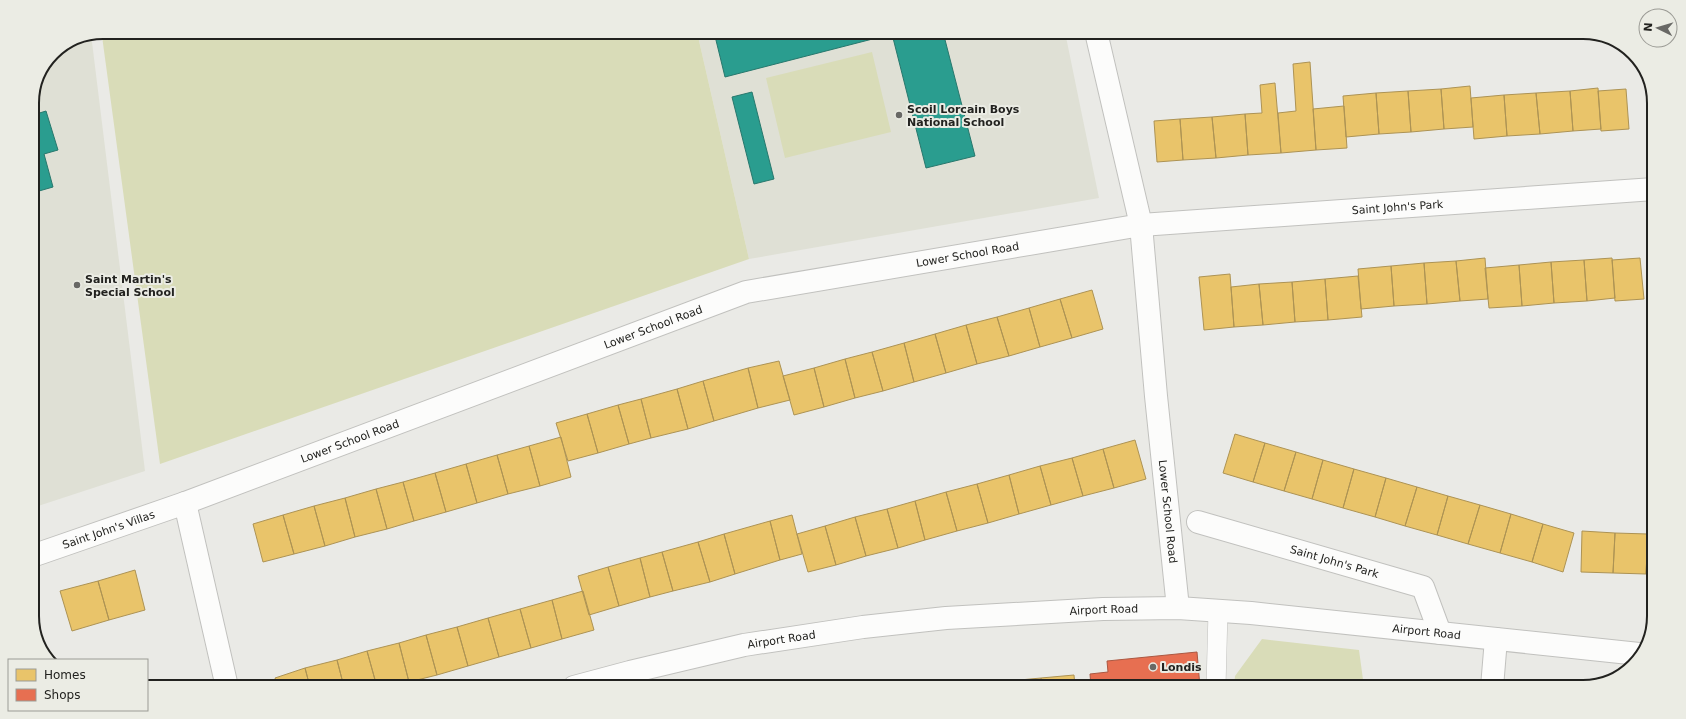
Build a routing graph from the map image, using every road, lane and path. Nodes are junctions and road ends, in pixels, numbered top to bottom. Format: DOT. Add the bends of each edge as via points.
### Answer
graph roads {
  1 [pos="1098,39"];
  2 [pos="1647,189"];
  3 [pos="1141,224"];
  4 [pos="185,502"];
  5 [pos="1198,522"];
  6 [pos="39,554"];
  7 [pos="1178,608"];
  8 [pos="1218,611"];
  9 [pos="1440,633"];
  10 [pos="1496,639"];
  11 [pos="1635,654"];
  12 [pos="225,680"];
  13 [pos="600,680"];
  14 [pos="1216,680"];
  15 [pos="1493,680"];
  1 -- 3 [label="street, Lower School Road"];
  2 -- 3 [label="street, Saint John's Park"];
  3 -- 4 [label="street, Lower School Road" via="746,292"];
  3 -- 7 [label="street, Lower School Road"];
  4 -- 6 [label="street, Saint John's Villas"];
  4 -- 12 [label="street"];
  5 -- 9 [label="street, Saint John's Park" via="1423,587"];
  7 -- 8 [label="street, Airport Road"];
  7 -- 13 [label="street, Airport Road" via="1026,613 863,627 744,645"];
  8 -- 9 [label="street, Airport Road"];
  8 -- 14 [label="lane"];
  9 -- 10 [label="street, Airport Road"];
  10 -- 11 [label="street, Airport Road"];
  10 -- 15 [label="street"];
}
